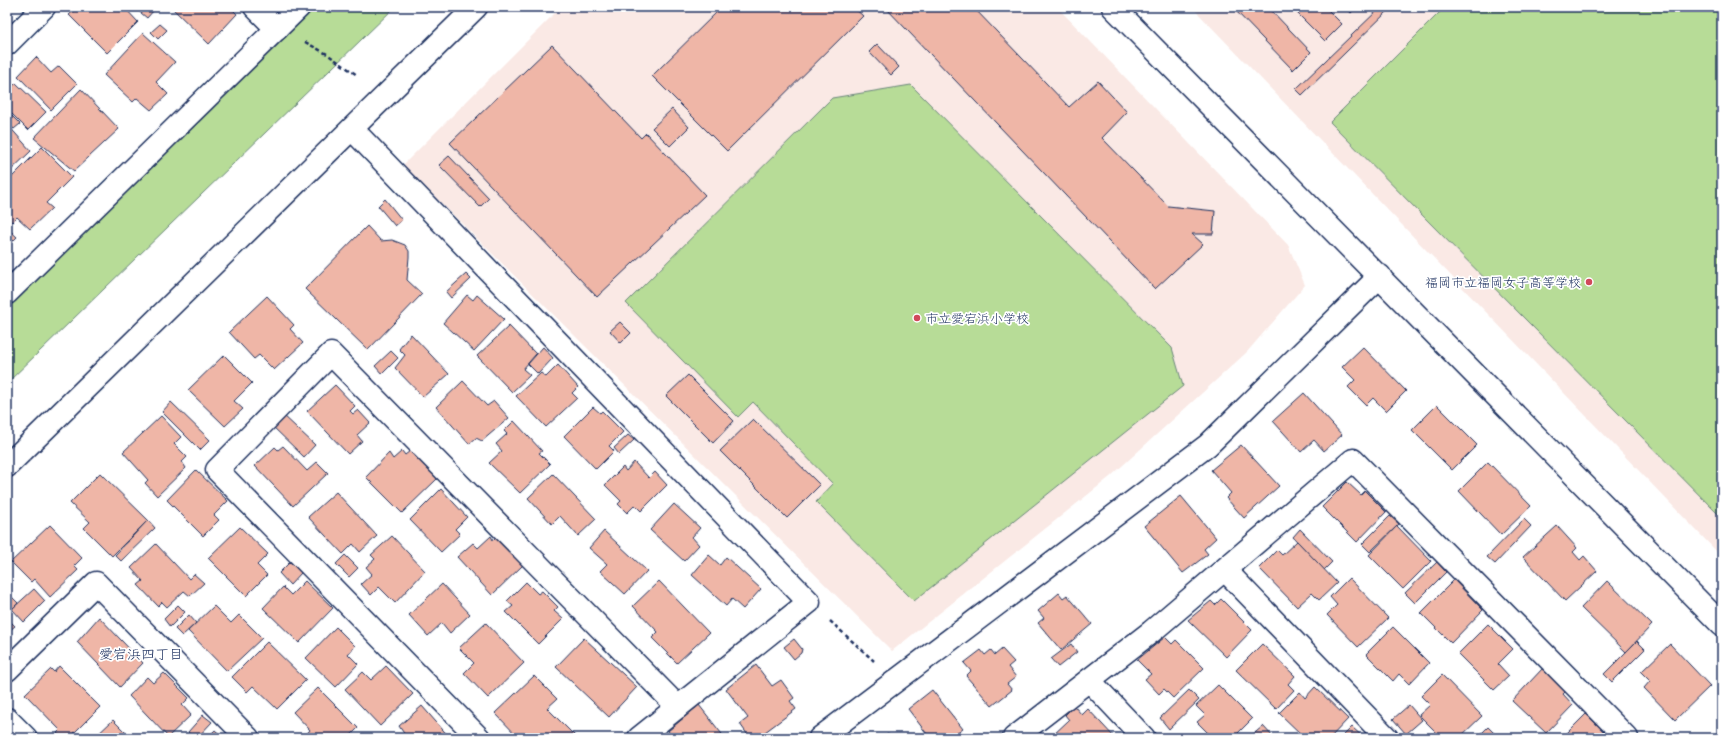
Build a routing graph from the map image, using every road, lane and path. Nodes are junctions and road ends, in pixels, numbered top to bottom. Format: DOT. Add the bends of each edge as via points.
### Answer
graph roads {
  1 [pos="44,7"];
  2 [pos="255,7"];
  3 [pos="299,7"];
  4 [pos="476,7"];
  5 [pos="1113,7"];
  6 [pos="277,29"];
  7 [pos="300,40"];
  8 [pos="7,44"];
  9 [pos="357,75"];
  10 [pos="352,129"];
  11 [pos="1380,276"];
  12 [pos="7,294"];
  13 [pos="7,466"];
  14 [pos="1224,570"];
  15 [pos="809,602"];
  16 [pos="1722,625"];
  17 [pos="7,670"];
  18 [pos="1088,680"];
  19 [pos="895,681"];
  20 [pos="678,707"];
  21 [pos="7,719"];
  22 [pos="26,738"];
  23 [pos="248,738"];
  24 [pos="479,738"];
  25 [pos="639,738"];
  26 [pos="820,738"];
  27 [pos="1014,738"];
  28 [pos="1144,738"];
  29 [pos="1387,738"];
  30 [pos="1627,738"];
  1 -- 8 [label="street"];
  2 -- 6 [label="street"];
  3 -- 6 [label="street"];
  4 -- 10 [label="street"];
  5 -- 11 [label="street"];
  6 -- 12 [label="street"];
  7 -- 9 [label="path" via="327,54"];
  10 -- 13 [label="street"];
  10 -- 15 [label="street"];
  11 -- 16 [label="street"];
  11 -- 19 [label="street" via="1208,445"];
  14 -- 18 [label="street" via="1151,632"];
  14 -- 29 [label="street"];
  14 -- 30 [label="street" via="1353,460"];
  15 -- 19 [label="path"];
  15 -- 20 [label="street"];
  17 -- 23 [label="street" via="96,583"];
  18 -- 27 [label="street"];
  18 -- 28 [label="street"];
  19 -- 26 [label="street"];
  20 -- 24 [label="street" via="331,354 216,470"];
  20 -- 25 [label="street"];
  21 -- 22 [label="street"];
}
